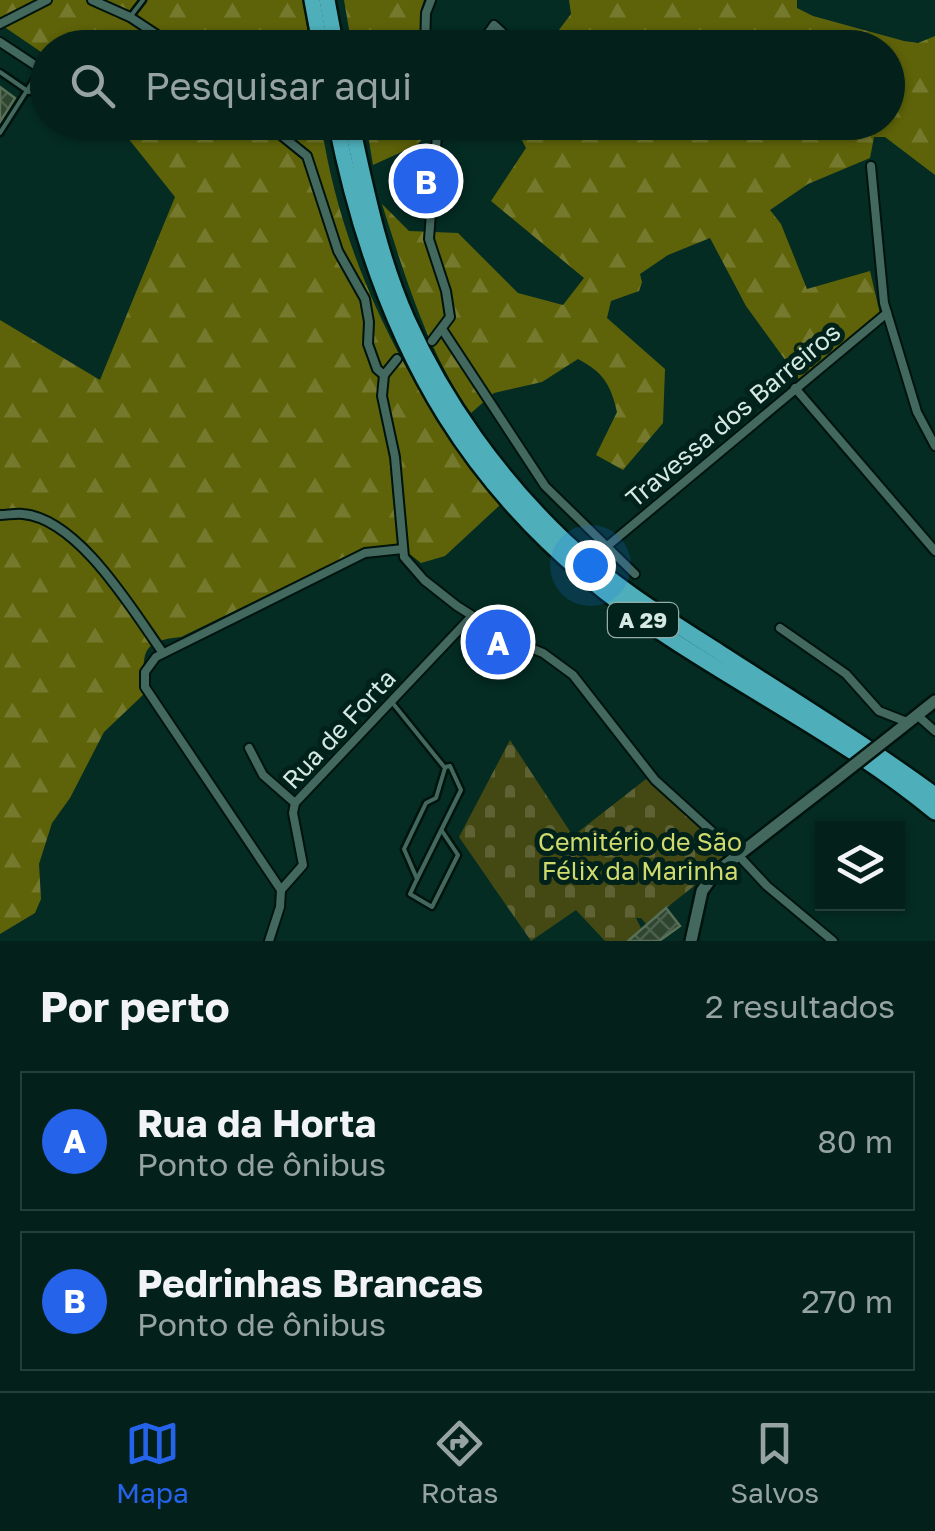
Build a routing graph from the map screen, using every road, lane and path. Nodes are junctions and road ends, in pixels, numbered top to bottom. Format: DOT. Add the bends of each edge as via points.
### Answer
graph roads {
  1 [pos="47,0"];
  2 [pos="92,0"];
  3 [pos="143,0"];
  4 [pos="312,0"];
  5 [pos="328,0"];
  6 [pos="430,0"];
  7 [pos="130,17"];
  8 [pos="0,24"];
  9 [pos="149,30"];
  10 [pos="318,30"];
  11 [pos="333,30"];
  12 [pos="426,30"];
  13 [pos="0,42"];
  14 [pos="30,62"];
  15 [pos="0,72"];
  16 [pos="29,92"];
  17 [pos="0,133"];
  18 [pos="287,140"];
  19 [pos="340,140"];
  20 [pos="354,140"];
  21 [pos="436,140"];
  22 [pos="871,166"];
  23 [pos="887,313"];
  24 [pos="442,329"];
  25 [pos="432,341"];
  26 [pos="398,360"];
  27 [pos="384,375"];
  28 [pos="795,388"];
  29 [pos="935,446"];
  30 [pos="0,515"];
  31 [pos="606,548"];
  32 [pos="403,549"];
  33 [pos="935,551"];
  34 [pos="635,574"];
  35 [pos="472,616"];
  36 [pos="780,628"];
  37 [pos="163,653"];
  38 [pos="935,701"];
  39 [pos="391,702"];
  40 [pos="912,719"];
  41 [pos="935,731"];
  42 [pos="249,748"];
  43 [pos="445,768"];
  44 [pos="935,795"];
  45 [pos="295,802"];
  46 [pos="935,812"];
  47 [pos="442,831"];
  48 [pos="738,856"];
  49 [pos="417,879"];
  50 [pos="281,890"];
  51 [pos="269,941"];
  52 [pos="691,941"];
  53 [pos="833,941"];
  1 -- 8 [label="street"];
  2 -- 7 [label="street"];
  3 -- 7 [label="lane"];
  4 -- 10 [label="highway"];
  5 -- 11 [label="highway"];
  6 -- 12 [label="street"];
  7 -- 9 [label="street"];
  13 -- 14 [label="street"];
  15 -- 16 [label="lane"];
  16 -- 17 [label="lane"];
  18 -- 27 [label="street" via="307,156 338,251 365,299 368,344"];
  19 -- 46 [label="highway, A 29" via="354,207 394,323 430,394 510,504 556,551 663,634"];
  20 -- 44 [label="highway, A 29" via="379,246 406,318 461,417 521,496 614,581"];
  21 -- 24 [label="street" via="428,239 448,304"];
  22 -- 23 [label="street"];
  23 -- 28 [label="street, Travessa dos Barreiros"];
  23 -- 29 [label="street" via="917,412"];
  24 -- 25 [label="street"];
  24 -- 31 [label="street" via="544,486"];
  26 -- 27 [label="street"];
  27 -- 32 [label="street"];
  28 -- 31 [label="street, Travessa dos Barreiros"];
  28 -- 33 [label="street"];
  30 -- 37 [label="street" via="26,514 58,527 93,559"];
  31 -- 34 [label="street"];
  32 -- 35 [label="street" via="424,580"];
  32 -- 37 [label="street" via="365,553"];
  35 -- 39 [label="street, Rua de Forta"];
  35 -- 48 [label="street" via="573,675 655,780"];
  36 -- 40 [label="street" via="846,674 879,711"];
  37 -- 50 [label="street" via="145,672 145,687"];
  38 -- 40 [label="main road"];
  39 -- 43 [label="lane"];
  39 -- 45 [label="street, Rua de Forta"];
  40 -- 41 [label="street"];
  40 -- 48 [label="main road, bridge"];
  42 -- 45 [label="street" via="263,775"];
  43 -- 47 [label="lane" via="450,766 461,790"];
  43 -- 49 [label="lane" via="436,798 426,803 404,849"];
  45 -- 50 [label="street, Rua de Forta" via="303,866"];
  47 -- 49 [label="lane"];
  47 -- 49 [label="lane" via="458,855 432,907 410,894"];
  48 -- 52 [label="main road" via="702,891"];
  48 -- 53 [label="street"];
  50 -- 51 [label="street, Rua de Forta"];
}
